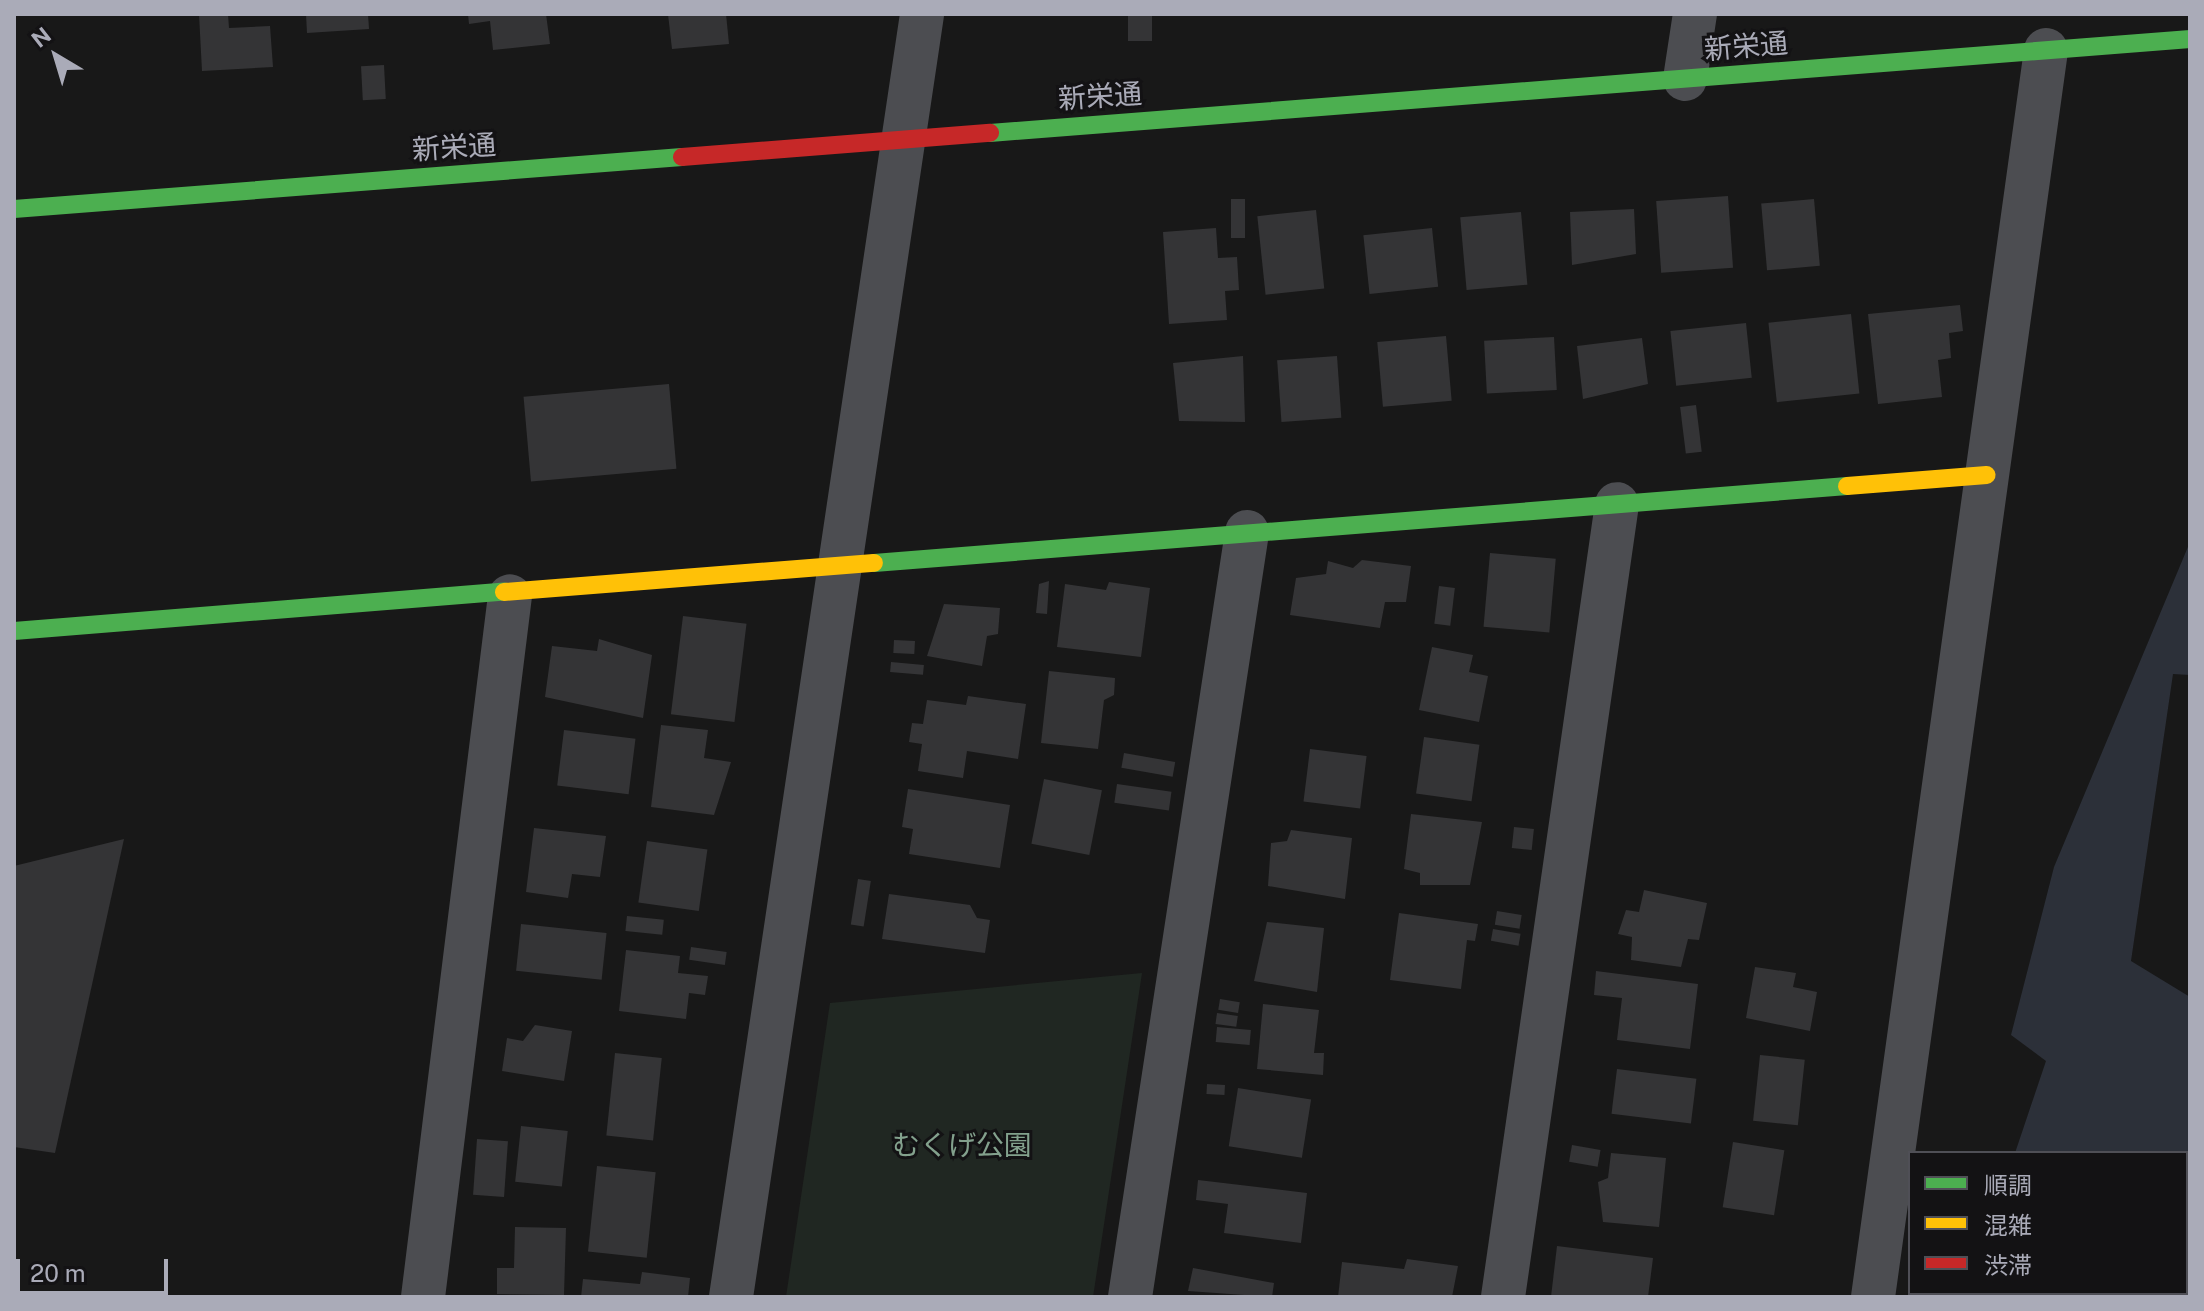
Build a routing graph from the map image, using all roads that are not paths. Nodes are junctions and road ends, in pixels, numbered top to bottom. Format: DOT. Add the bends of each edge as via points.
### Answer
graph roads {
  1 [pos="922,14"];
  2 [pos="1695,14"];
  3 [pos="2190,39"];
  4 [pos="2046,50"];
  5 [pos="1685,79"];
  6 [pos="904,140"];
  7 [pos="14,209"];
  8 [pos="1987,475"];
  9 [pos="1617,504"];
  10 [pos="1247,532"];
  11 [pos="841,563"];
  12 [pos="510,596"];
  13 [pos="14,631"];
  14 [pos="423,1297"];
  15 [pos="731,1297"];
  16 [pos="1130,1297"];
  17 [pos="1503,1297"];
  18 [pos="1873,1297"];
  1 -- 6 [label="street"];
  2 -- 5 [label="street"];
  3 -- 4 [label="street, 新栄通"];
  4 -- 5 [label="street, 新栄通"];
  4 -- 8 [label="street"];
  5 -- 6 [label="street, 新栄通"];
  6 -- 7 [label="street, 新栄通"];
  6 -- 11 [label="street"];
  8 -- 9 [label="street"];
  8 -- 18 [label="street"];
  9 -- 10 [label="street"];
  9 -- 17 [label="street"];
  10 -- 11 [label="street"];
  10 -- 16 [label="street"];
  11 -- 12 [label="street"];
  11 -- 15 [label="street"];
  12 -- 13 [label="street"];
  12 -- 14 [label="street"];
}
